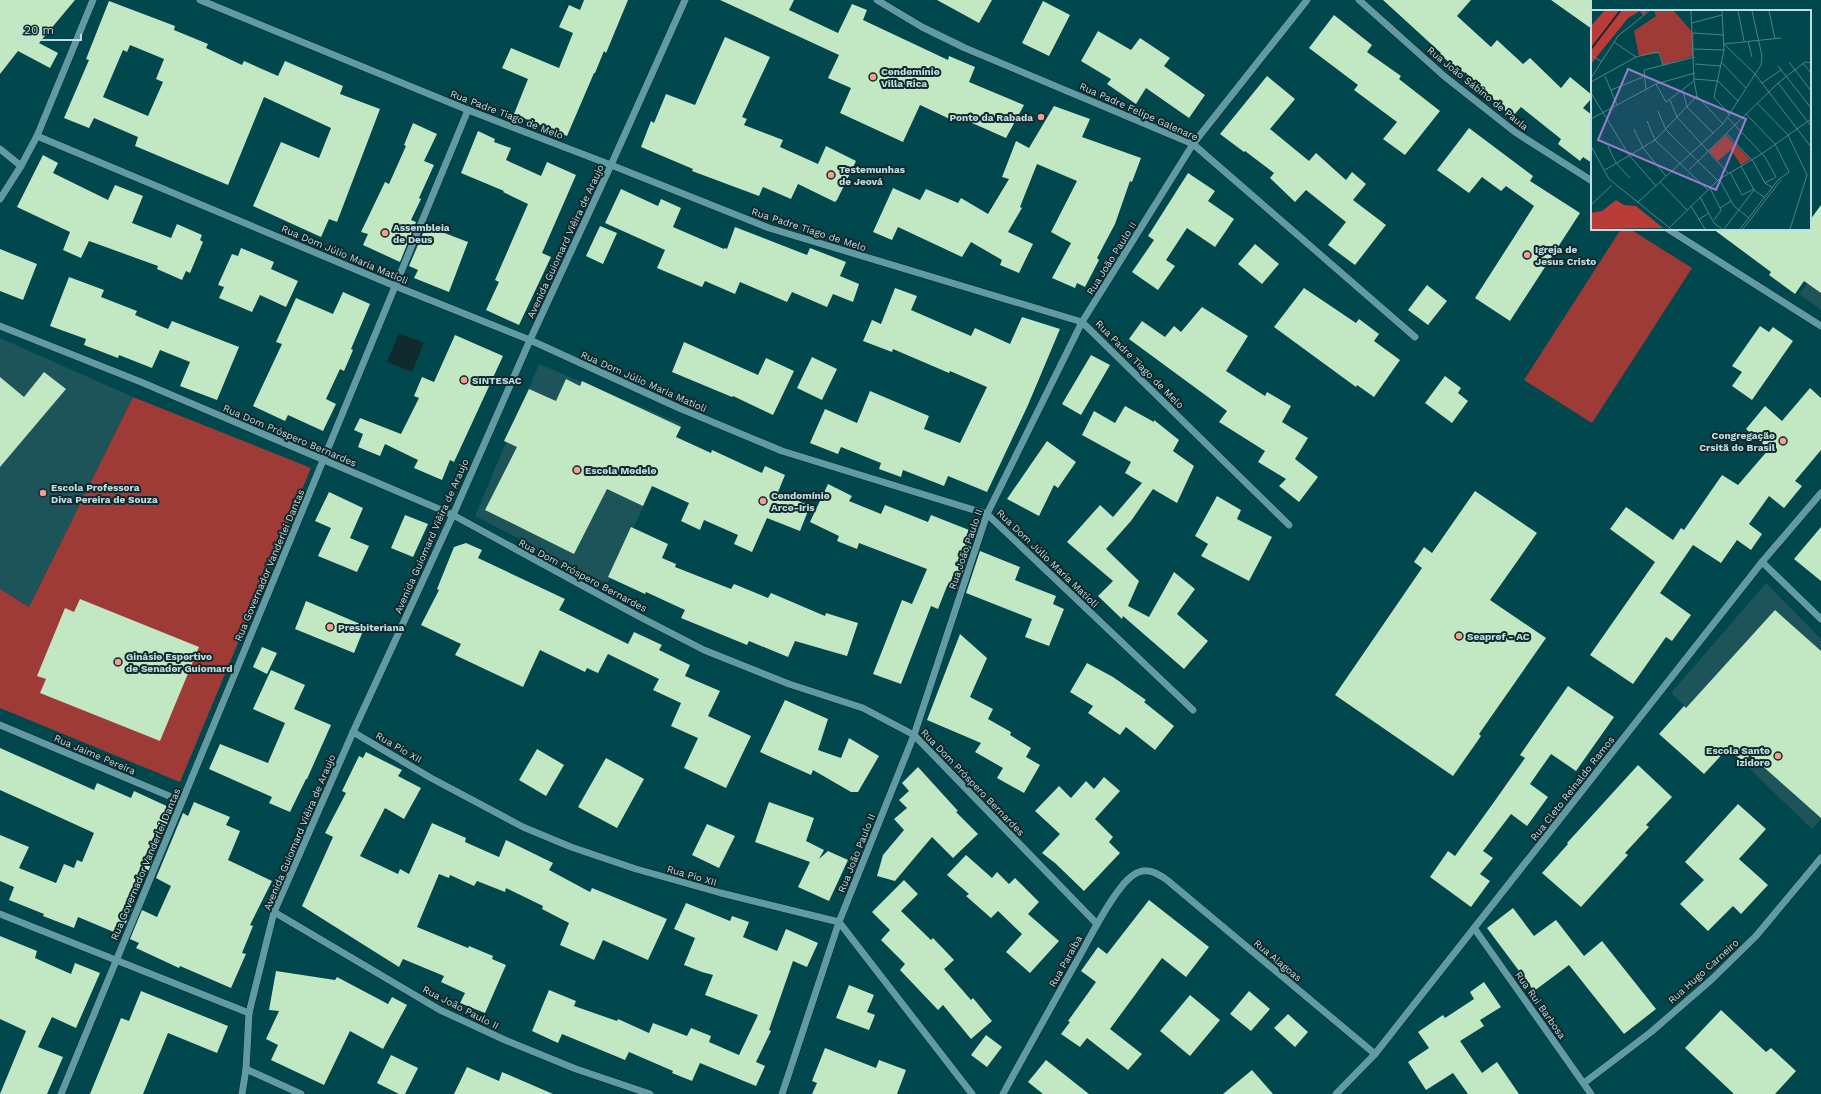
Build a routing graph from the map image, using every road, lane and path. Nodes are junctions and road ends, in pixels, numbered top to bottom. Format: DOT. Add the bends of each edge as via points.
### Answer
graph roads {
  1 [pos="93,0"];
  2 [pos="200,0"];
  3 [pos="685,0"];
  4 [pos="878,0"];
  5 [pos="1307,0"];
  6 [pos="1359,0"];
  7 [pos="468,110"];
  8 [pos="37,136"];
  9 [pos="1194,144"];
  10 [pos="0,149"];
  11 [pos="611,165"];
  12 [pos="21,166"];
  13 [pos="1591,180"];
  14 [pos="0,199"];
  15 [pos="1670,230"];
  16 [pos="395,286"];
  17 [pos="1082,322"];
  18 [pos="0,326"];
  19 [pos="1821,326"];
  20 [pos="1415,337"];
  21 [pos="530,340"];
  22 [pos="324,460"];
  23 [pos="1821,493"];
  24 [pos="987,514"];
  25 [pos="453,515"];
  26 [pos="1289,525"];
  27 [pos="1762,562"];
  28 [pos="1821,619"];
  29 [pos="1193,710"];
  30 [pos="0,724"];
  31 [pos="353,732"];
  32 [pos="914,735"];
  33 [pos="181,801"];
  34 [pos="1821,858"];
  35 [pos="1167,880"];
  36 [pos="274,912"];
  37 [pos="0,914"];
  38 [pos="839,922"];
  39 [pos="1097,924"];
  40 [pos="1474,928"];
  41 [pos="115,960"];
  42 [pos="249,1013"];
  43 [pos="1375,1054"];
  44 [pos="246,1069"];
  45 [pos="1584,1083"];
  46 [pos="61,1094"];
  47 [pos="242,1094"];
  48 [pos="301,1094"];
  49 [pos="650,1094"];
  50 [pos="782,1094"];
  51 [pos="972,1094"];
  52 [pos="1003,1094"];
  53 [pos="1336,1094"];
  54 [pos="1591,1094"];
  1 -- 8 [label="street"];
  2 -- 7 [label="street, Rua Padre Tiago de Melo"];
  3 -- 11 [label="street, Avenida Guiomard Viêira de Araujo"];
  4 -- 9 [label="street, Rua Padre Felipe Galenare" via="922,27 965,48"];
  5 -- 9 [label="street, Rua João Paulo II"];
  6 -- 13 [label="street, Rua João Sábino de Paula" via="1444,76 1515,132"];
  7 -- 11 [label="street, Rua Padre Tiago de Melo"];
  7 -- 16 [label="street, Rua Governador Vanderlei Dantas"];
  8 -- 12 [label="street"];
  8 -- 16 [label="street, Rua Dom Júlio Maria Matioli"];
  9 -- 17 [label="street, Rua João Paulo II"];
  9 -- 20 [label="street, Rua Padre Felipe Galenare"];
  10 -- 12 [label="street"];
  11 -- 17 [label="street, Rua Padre Tiago de Melo" via="769,228"];
  11 -- 21 [label="street, Avenida Guiomard Viêira de Araujo"];
  12 -- 14 [label="street"];
  15 -- 19 [label="street"];
  16 -- 21 [label="street, Rua Dom Júlio Maria Matioli"];
  16 -- 22 [label="street, Rua Governador Vanderlei Dantas"];
  17 -- 24 [label="street, Rua João Paulo II"];
  17 -- 26 [label="street, Rua Padre Tiago de Melo"];
  18 -- 22 [label="street, Rua Dom Próspero Bernardes" via="141,382"];
  21 -- 24 [label="street, Rua Dom Júlio Maria Matioli" via="678,408 782,451"];
  21 -- 25 [label="street, Avenida Guiomard Viêira de Araujo"];
  22 -- 25 [label="street, Rua Dom Próspero Bernardes"];
  22 -- 33 [label="street, Rua Governador Vanderlei Dantas"];
  23 -- 27 [label="street, Rua Cleto Reinaldo Ramos"];
  24 -- 29 [label="street, Rua Dom Júlio Maria Matioli"];
  24 -- 32 [label="street, Rua João Paulo II"];
  25 -- 31 [label="street, Avenida Guiomard Viêira de Araujo"];
  25 -- 32 [label="street, Rua Dom Próspero Bernardes" via="704,650 789,684 863,708"];
  27 -- 28 [label="street"];
  27 -- 40 [label="street, Rua Cleto Reinaldo Ramos"];
  30 -- 33 [label="street, Rua Jaime Pereira"];
  31 -- 36 [label="street, Avenida Guiomard Viêira de Araujo"];
  31 -- 38 [label="street, Rua Pio XII" via="431,778 523,827 571,847 721,893"];
  32 -- 38 [label="street, Rua João Paulo II"];
  32 -- 39 [label="street, Rua Dom Próspero Bernardes"];
  33 -- 41 [label="street, Rua Governador Vanderlei Dantas"];
  34 -- 45 [label="street, Rua Hugo Carneiro" via="1756,936 1711,980 1651,1032"];
  35 -- 39 [label="street, Rua Paraíba" via="1149,870 1138,872 1125,882"];
  35 -- 43 [label="street, Rua Alagoas"];
  36 -- 42 [label="street, Avenida Guiomard Viêira de Araujo"];
  36 -- 49 [label="street, Rua João Paulo II" via="440,1010 505,1040"];
  37 -- 41 [label="street"];
  38 -- 50 [label="street, Rua João Paulo II"];
  38 -- 51 [label="street"];
  39 -- 52 [label="street, Rua Paraíba"];
  40 -- 43 [label="street, Rua Cleto Reinaldo Ramos"];
  40 -- 45 [label="street, Rua Rui Barbosa"];
  41 -- 42 [label="street"];
  41 -- 46 [label="street, Rua Governador Vanderlei Dantas"];
  42 -- 44 [label="street, Avenida Guiomard Viêira de Araujo"];
  43 -- 53 [label="street, Rua Cleto Reinaldo Ramos"];
  44 -- 47 [label="street, Avenida Guiomard Viêira de Araujo"];
  44 -- 48 [label="street"];
  45 -- 54 [label="street, Rua Rui Barbosa"];
}
